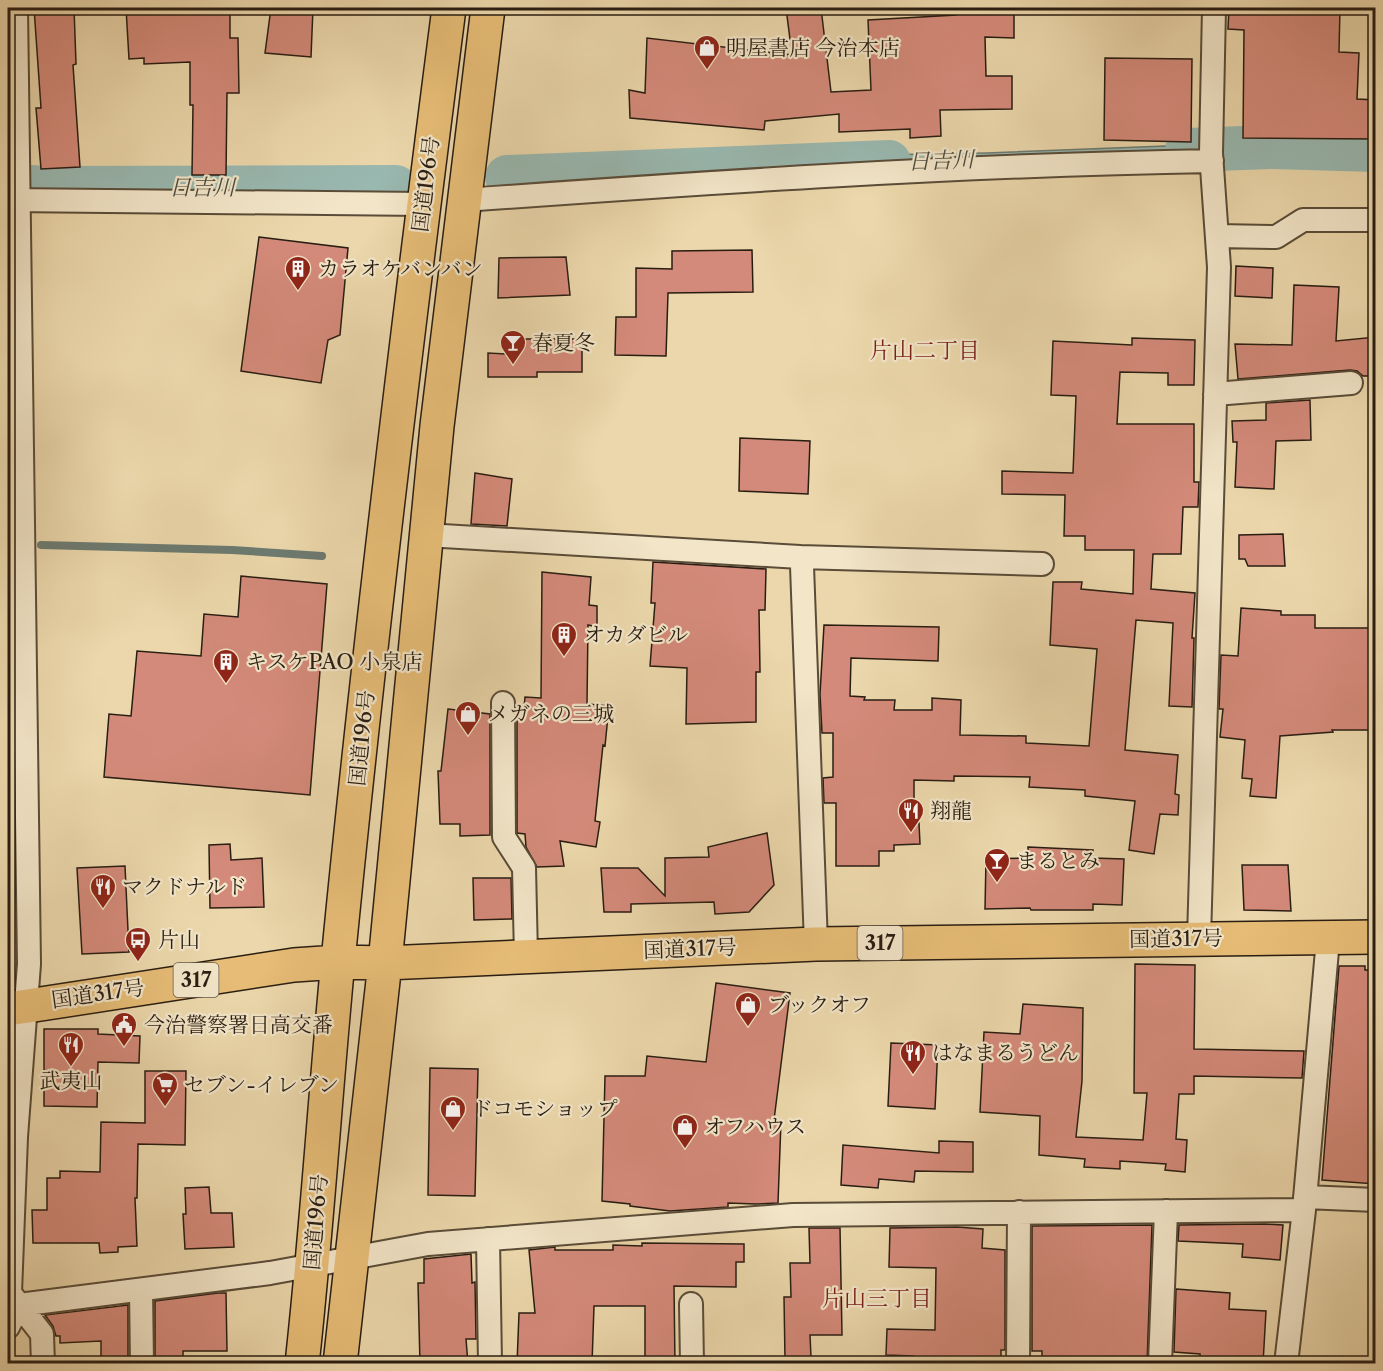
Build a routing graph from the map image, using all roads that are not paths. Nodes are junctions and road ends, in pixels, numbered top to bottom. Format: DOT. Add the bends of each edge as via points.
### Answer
graph roads {
  1 [pos="16,8"];
  2 [pos="449,8"];
  3 [pos="488,8"];
  4 [pos="1214,8"];
  5 [pos="1211,150"];
  6 [pos="13,200"];
  7 [pos="465,200"];
  8 [pos="424,204"];
  9 [pos="1376,220"];
  10 [pos="1217,236"];
  11 [pos="1352,383"];
  12 [pos="1215,394"];
  13 [pos="426,535"];
  14 [pos="16,555"];
  15 [pos="800,557"];
  16 [pos="1042,564"];
  17 [pos="503,703"];
  18 [pos="1376,937"];
  19 [pos="1199,938"];
  20 [pos="1328,939"];
  21 [pos="816,944"];
  22 [pos="526,956"];
  23 [pos="338,962"];
  24 [pos="385,963"];
  25 [pos="13,1004"];
  26 [pos="1376,1200"];
  27 [pos="1304,1203"];
  28 [pos="1166,1211"];
  29 [pos="1019,1212"];
  30 [pos="488,1239"];
  31 [pos="353,1257"];
  32 [pos="313,1264"];
  33 [pos="141,1290"];
  34 [pos="691,1304"];
  35 [pos="19,1305"];
  36 [pos="8,1327"];
  37 [pos="43,1364"];
  38 [pos="142,1364"];
  39 [pos="302,1364"];
  40 [pos="340,1364"];
  41 [pos="490,1364"];
  42 [pos="692,1364"];
  43 [pos="1018,1364"];
  44 [pos="1160,1364"];
  45 [pos="1286,1364"];
  1 -- 6 [label="street"];
  2 -- 8 [label="highway, 国道196号"];
  3 -- 7 [label="highway, 国道196号"];
  4 -- 5 [label="street"];
  5 -- 7 [label="street" via="1093,163 821,175"];
  5 -- 10 [label="street"];
  6 -- 8 [label="street"];
  6 -- 14 [label="street"];
  7 -- 13 [label="highway, 国道196号"];
  8 -- 23 [label="highway, 国道196号" via="395,432"];
  9 -- 10 [label="street" via="1303,220 1276,237"];
  10 -- 12 [label="street"];
  11 -- 12 [label="street"];
  12 -- 19 [label="street"];
  13 -- 15 [label="street"];
  13 -- 24 [label="highway, 国道196号"];
  14 -- 25 [label="street" via="29,964"];
  15 -- 16 [label="street"];
  15 -- 21 [label="street"];
  17 -- 22 [label="street" via="504,837 524,868"];
  18 -- 20 [label="highway, 国道317号 / 317"];
  19 -- 20 [label="highway, 国道317号 / 317"];
  19 -- 21 [label="highway, 国道317号 / 317"];
  20 -- 27 [label="street"];
  21 -- 22 [label="highway, 国道317号 / 317"];
  22 -- 24 [label="highway, 国道317号 / 317"];
  23 -- 24 [label="highway, 国道317号 / 317"];
  23 -- 25 [label="highway, 国道317号 / 317"];
  23 -- 32 [label="highway, 国道196号"];
  24 -- 31 [label="highway, 国道196号"];
  25 -- 35 [label="street" via="16,1137 10,1293"];
  26 -- 27 [label="street"];
  27 -- 28 [label="street"];
  27 -- 45 [label="street"];
  28 -- 29 [label="street"];
  28 -- 44 [label="street"];
  29 -- 30 [label="street" via="793,1215"];
  29 -- 43 [label="street"];
  30 -- 31 [label="street"];
  30 -- 41 [label="street"];
  31 -- 32 [label="street"];
  31 -- 40 [label="highway, 国道196号"];
  32 -- 33 [label="street"];
  32 -- 39 [label="highway, 国道196号"];
  33 -- 35 [label="street"];
  33 -- 38 [label="street"];
  34 -- 42 [label="street"];
  35 -- 36 [label="street"];
  35 -- 37 [label="street" via="42,1334"];
}
